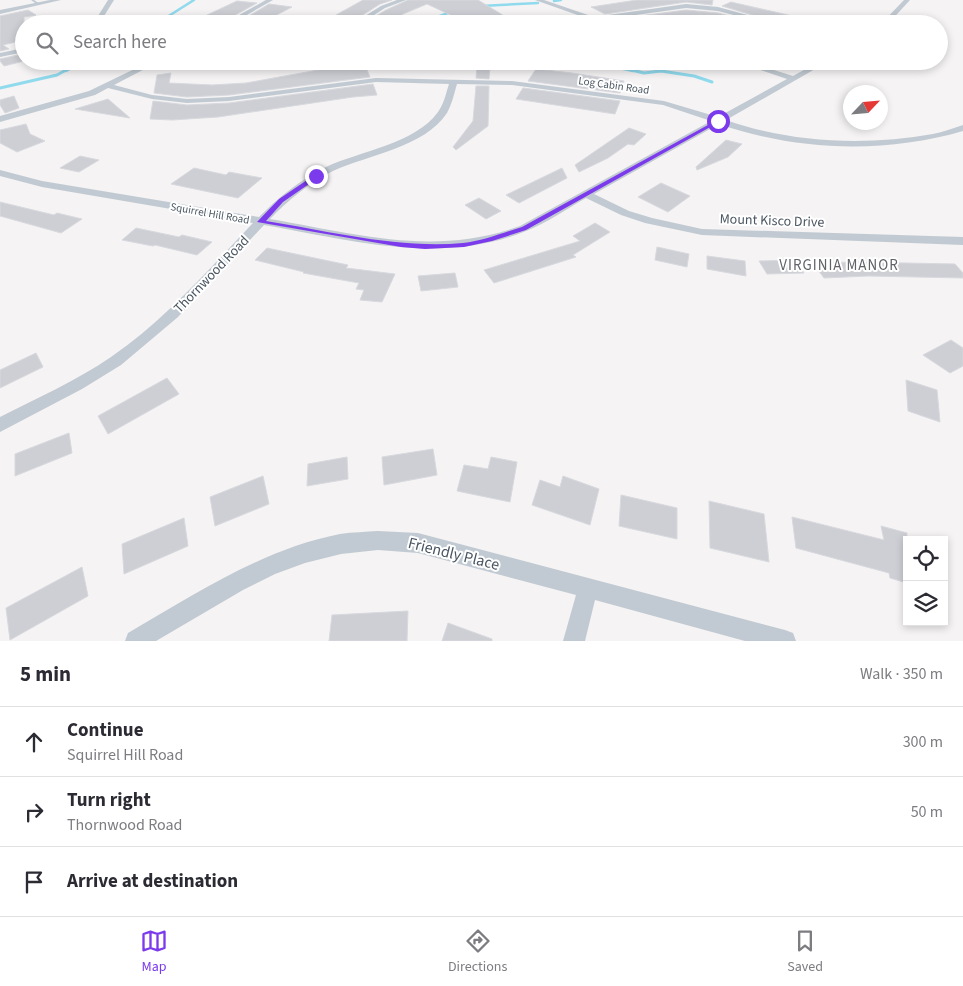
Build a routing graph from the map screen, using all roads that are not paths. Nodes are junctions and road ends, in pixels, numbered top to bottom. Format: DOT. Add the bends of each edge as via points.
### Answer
graph roads {
  1 [pos="32,0"];
  2 [pos="58,0"];
  3 [pos="111,0"];
  4 [pos="270,0"];
  5 [pos="403,0"];
  6 [pos="538,0"];
  7 [pos="907,0"];
  8 [pos="39,4"];
  9 [pos="0,12"];
  10 [pos="102,15"];
  11 [pos="242,15"];
  12 [pos="370,15"];
  13 [pos="584,15"];
  14 [pos="617,15"];
  15 [pos="742,15"];
  16 [pos="893,15"];
  17 [pos="15,52"];
  18 [pos="0,55"];
  19 [pos="140,70"];
  20 [pos="766,70"];
  21 [pos="810,70"];
  22 [pos="794,79"];
  23 [pos="454,81"];
  24 [pos="109,86"];
  25 [pos="0,119"];
  26 [pos="718,121"];
  27 [pos="963,128"];
  28 [pos="0,173"];
  29 [pos="586,194"];
  30 [pos="261,222"];
  31 [pos="963,241"];
  32 [pos="0,425"];
  33 [pos="588,588"];
  34 [pos="136,641"];
  35 [pos="574,641"];
  36 [pos="786,641"];
  1 -- 8 [label="lane"];
  2 -- 8 [label="street"];
  3 -- 10 [label="street"];
  4 -- 11 [label="street"];
  5 -- 12 [label="street"];
  6 -- 13 [label="street"];
  7 -- 16 [label="street"];
  8 -- 9 [label="street"];
  14 -- 15 [label="street" via="692,6"];
  17 -- 18 [label="street"];
  19 -- 24 [label="street"];
  20 -- 22 [label="street"];
  21 -- 22 [label="street, Squirrel Hill Road"];
  22 -- 26 [label="street, Squirrel Hill Road"];
  23 -- 24 [label="street, Log Cabin Road" via="354,81 207,100 168,100"];
  23 -- 26 [label="street, Log Cabin Road" via="540,85 643,100"];
  23 -- 30 [label="street, Thornwood Road" via="442,115 426,128 316,176 281,201"];
  24 -- 25 [label="street"];
  26 -- 27 [label="street, Log Cabin Road" via="779,138 832,143 914,140"];
  26 -- 29 [label="street, Squirrel Hill Road"];
  28 -- 30 [label="street, Squirrel Hill Road" via="42,184"];
  29 -- 30 [label="street, Squirrel Hill Road" via="513,233 450,246 401,245"];
  29 -- 31 [label="street, Mount Kisco Drive" via="649,221 702,232"];
  30 -- 32 [label="street, Thornwood Road" via="173,314 116,361"];
  33 -- 34 [label="street, Friendly Place" via="418,543 362,541 319,548 274,563"];
  33 -- 35 [label="street"];
  33 -- 36 [label="street, Friendly Place"];
}
